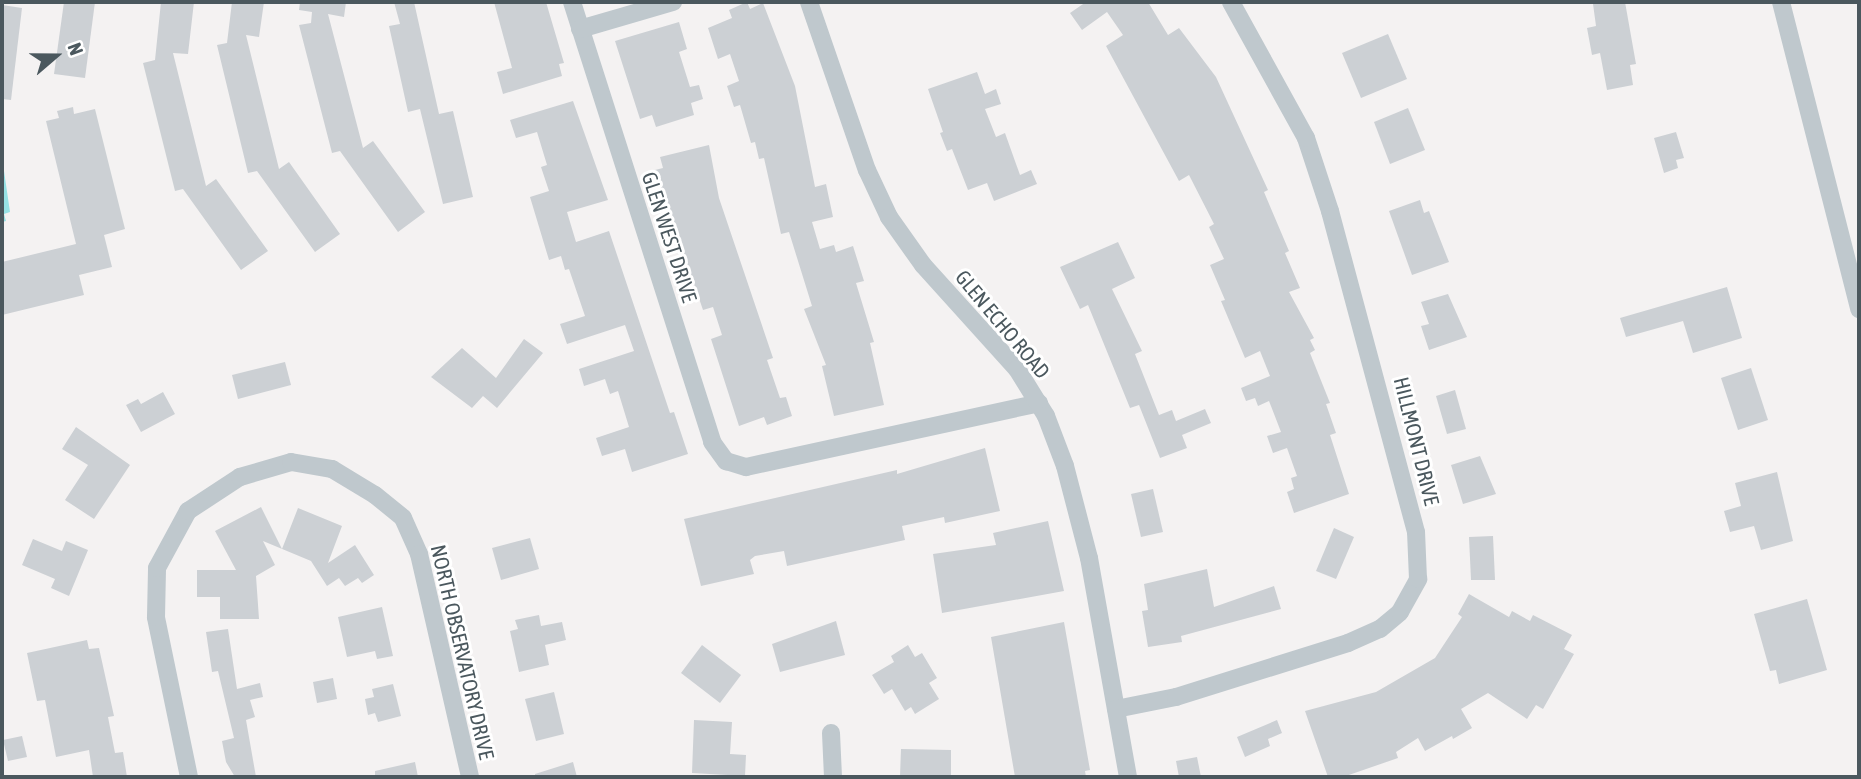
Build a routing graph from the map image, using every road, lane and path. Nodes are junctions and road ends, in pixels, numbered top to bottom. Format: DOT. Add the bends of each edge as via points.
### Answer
graph roads {
  1 [pos="572,2"];
  2 [pos="673,2"];
  3 [pos="809,2"];
  4 [pos="1231,2"];
  5 [pos="1781,2"];
  6 [pos="580,29"];
  7 [pos="1859,309"];
  8 [pos="1039,403"];
  9 [pos="1116,709"];
  10 [pos="831,733"];
  11 [pos="189,777"];
  12 [pos="470,777"];
  13 [pos="833,777"];
  14 [pos="1128,777"];
  1 -- 6 [label="street, GLEN WEST DRIVE"];
  2 -- 6 [label="street"];
  3 -- 8 [label="street, GLEN ECHO ROAD" via="867,170 890,218 923,265 1017,369"];
  4 -- 9 [label="street, HILLMONT DRIVE" via="1306,138 1330,211 1416,532 1418,579 1400,612 1380,629 1348,643 1176,697"];
  5 -- 7 [label="street"];
  6 -- 8 [label="street, GLEN WEST DRIVE" via="712,442 726,461 746,467"];
  8 -- 9 [label="street, GLEN ECHO ROAD" via="1065,466 1089,558"];
  9 -- 14 [label="street, GLEN ECHO ROAD"];
  10 -- 13 [label="street"];
  11 -- 12 [label="street, NORTH OBSERVATORY DRIVE" via="156,617 157,568 188,512 240,477 291,462 332,469 403,518 419,554"];
}
